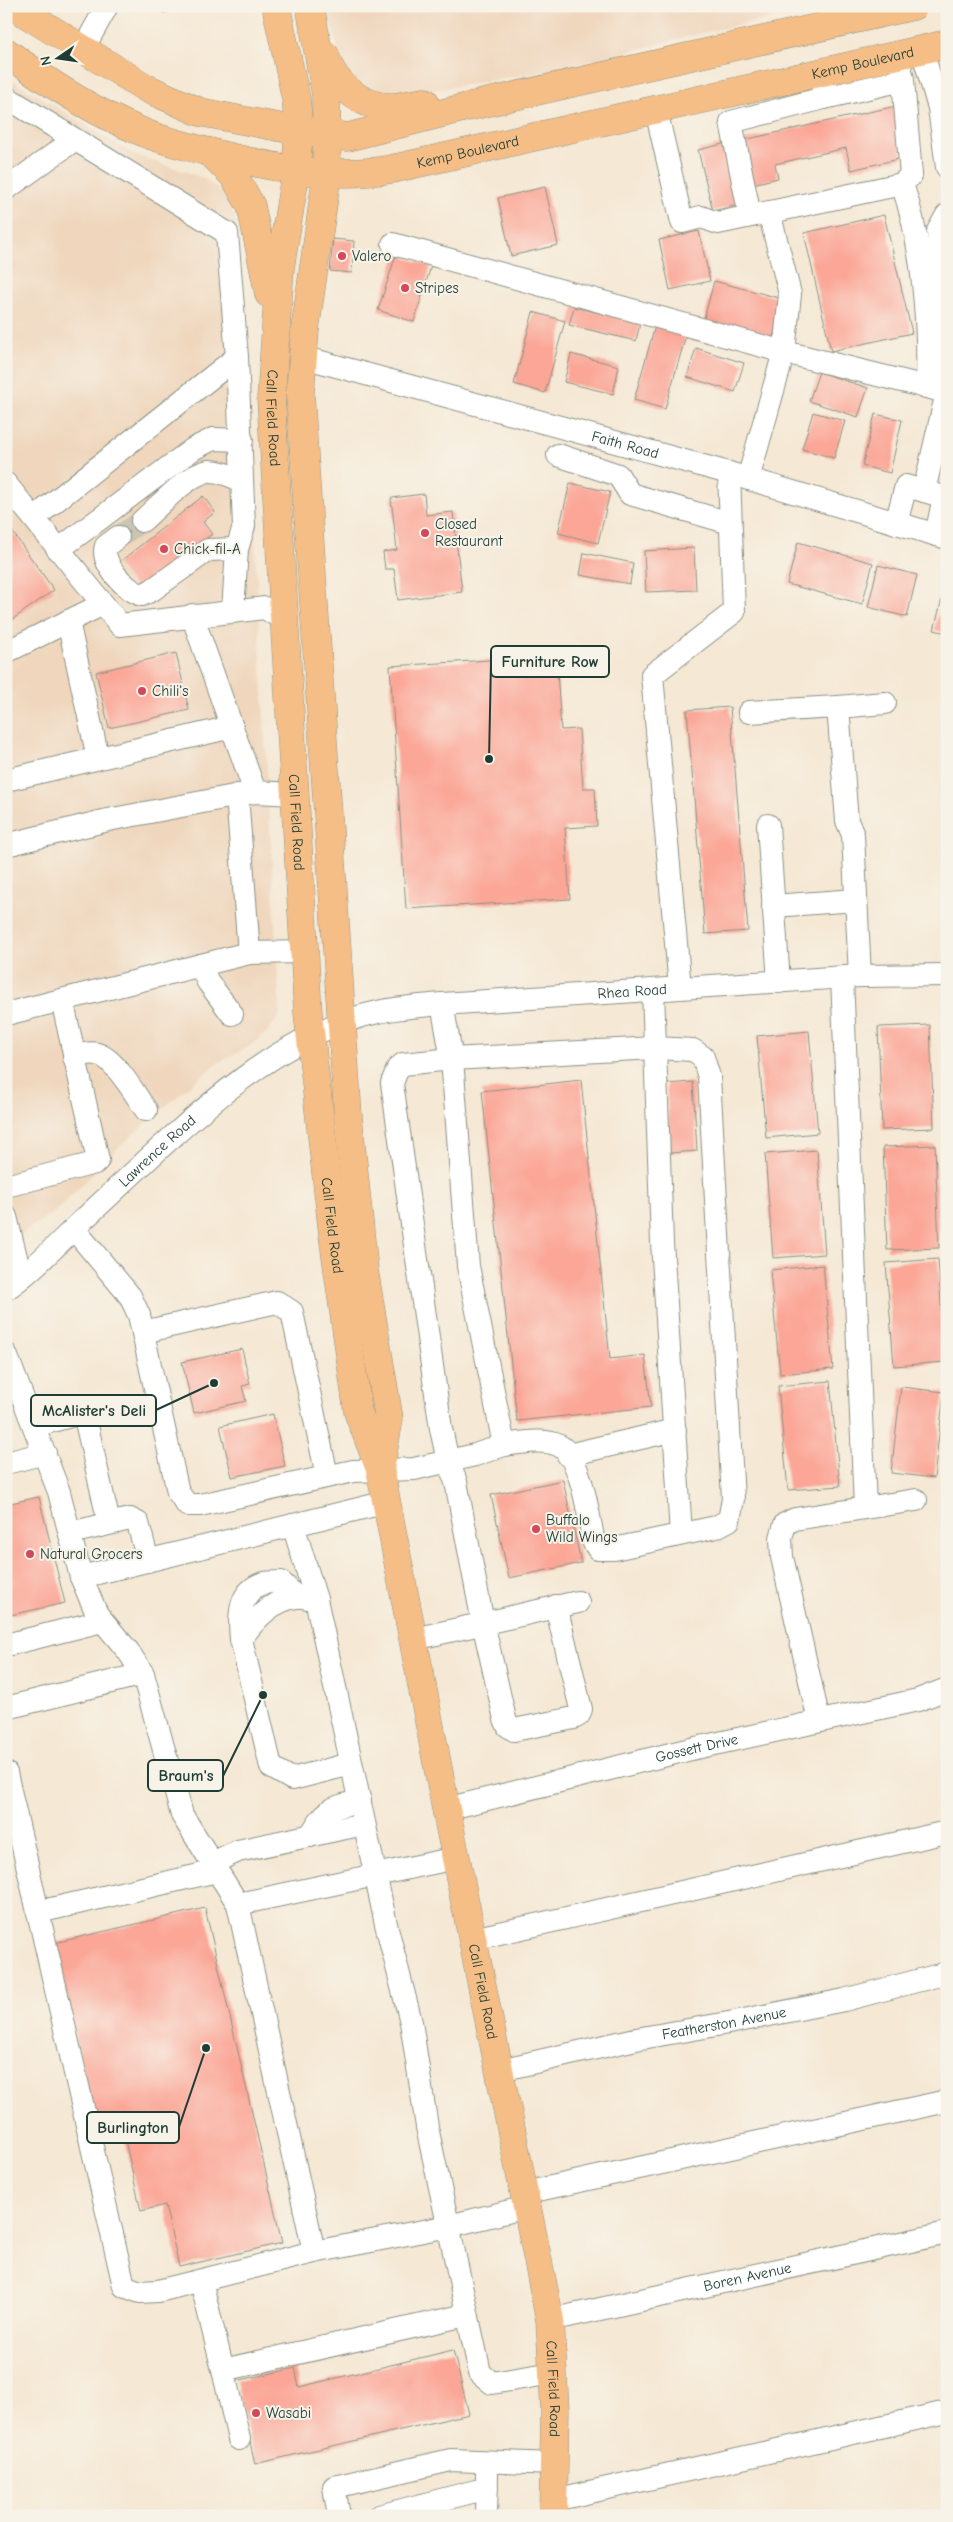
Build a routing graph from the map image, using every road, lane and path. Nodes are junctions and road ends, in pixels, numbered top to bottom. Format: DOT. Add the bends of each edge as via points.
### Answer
graph roads {
  1 [pos="13,6"];
  2 [pos="106,6"];
  3 [pos="276,6"];
  4 [pos="913,6"];
  5 [pos="310,8"];
  6 [pos="82,50"];
  7 [pos="6,52"];
  8 [pos="918,57"];
  9 [pos="822,86"];
  10 [pos="724,95"];
  11 [pos="8,101"];
  12 [pos="496,101"];
  13 [pos="943,107"];
  14 [pos="656,110"];
  15 [pos="730,122"];
  16 [pos="299,132"];
  17 [pos="328,135"];
  18 [pos="74,140"];
  19 [pos="210,152"];
  20 [pos="947,167"];
  21 [pos="296,170"];
  22 [pos="328,175"];
  23 [pos="902,184"];
  24 [pos="6,189"];
  25 [pos="759,214"];
  26 [pos="947,215"];
  27 [pos="393,244"];
  28 [pos="274,326"];
  29 [pos="784,352"];
  30 [pos="237,357"];
  31 [pos="303,357"];
  32 [pos="942,391"];
  33 [pos="242,440"];
  34 [pos="605,440"];
  35 [pos="558,455"];
  36 [pos="597,468"];
  37 [pos="739,476"];
  38 [pos="242,481"];
  39 [pos="6,484"];
  40 [pos="924,492"];
  41 [pos="34,518"];
  42 [pos="142,521"];
  43 [pos="730,523"];
  44 [pos="896,523"];
  45 [pos="941,536"];
  46 [pos="118,537"];
  47 [pos="237,549"];
  48 [pos="58,550"];
  49 [pos="103,604"];
  50 [pos="233,611"];
  51 [pos="192,615"];
  52 [pos="315,618"];
  53 [pos="68,621"];
  54 [pos="285,621"];
  55 [pos="6,652"];
  56 [pos="885,703"];
  57 [pos="838,707"];
  58 [pos="749,712"];
  59 [pos="232,727"];
  60 [pos="98,758"];
  61 [pos="6,780"];
  62 [pos="246,793"];
  63 [pos="295,794"];
  64 [pos="326,797"];
  65 [pos="768,825"];
  66 [pos="6,845"];
  67 [pos="856,900"];
  68 [pos="773,906"];
  69 [pos="305,952"];
  70 [pos="249,953"];
  71 [pos="200,965"];
  72 [pos="947,975"];
  73 [pos="851,977"];
  74 [pos="778,982"];
  75 [pos="680,988"];
  76 [pos="654,990"];
  77 [pos="62,1000"];
  78 [pos="442,1004"];
  79 [pos="6,1014"];
  80 [pos="232,1014"];
  81 [pos="325,1031"];
  82 [pos="655,1048"];
  83 [pos="74,1057"];
  84 [pos="452,1059"];
  85 [pos="146,1110"];
  86 [pos="6,1186"];
  87 [pos="7,1220"];
  88 [pos="74,1229"];
  89 [pos="14,1283"];
  90 [pos="143,1332"];
  91 [pos="6,1354"];
  92 [pos="35,1426"];
  93 [pos="675,1430"];
  94 [pos="504,1446"];
  95 [pos="45,1453"];
  96 [pos="568,1455"];
  97 [pos="448,1461"];
  98 [pos="6,1463"];
  99 [pos="380,1469"];
  100 [pos="328,1476"];
  101 [pos="916,1500"];
  102 [pos="387,1502"];
  103 [pos="865,1507"];
  104 [pos="109,1523"];
  105 [pos="293,1525"];
  106 [pos="70,1532"];
  107 [pos="681,1534"];
  108 [pos="148,1561"];
  109 [pos="81,1577"];
  110 [pos="306,1598"];
  111 [pos="578,1602"];
  112 [pos="556,1606"];
  113 [pos="102,1621"];
  114 [pos="483,1623"];
  115 [pos="414,1639"];
  116 [pos="6,1645"];
  117 [pos="143,1674"];
  118 [pos="947,1689"];
  119 [pos="6,1708"];
  120 [pos="820,1721"];
  121 [pos="351,1764"];
  122 [pos="6,1773"];
  123 [pos="360,1801"];
  124 [pos="446,1809"];
  125 [pos="364,1824"];
  126 [pos="947,1832"];
  127 [pos="310,1836"];
  128 [pos="456,1858"];
  129 [pos="215,1867"];
  130 [pos="375,1875"];
  131 [pos="238,1904"];
  132 [pos="38,1912"];
  133 [pos="473,1939"];
  134 [pos="947,1973"];
  135 [pos="500,2070"];
  136 [pos="947,2101"];
  137 [pos="526,2200"];
  138 [pos="449,2226"];
  139 [pos="947,2233"];
  140 [pos="314,2252"];
  141 [pos="201,2281"];
  142 [pos="466,2314"];
  143 [pos="550,2320"];
  144 [pos="223,2370"];
  145 [pos="553,2373"];
  146 [pos="947,2412"];
  147 [pos="239,2439"];
  148 [pos="488,2461"];
  149 [pos="555,2464"];
  150 [pos="487,2488"];
  151 [pos="553,2508"];
  152 [pos="339,2516"];
  153 [pos="379,2516"];
  154 [pos="486,2516"];
  1 -- 6 [label="main road"];
  2 -- 6 [label="street"];
  3 -- 16 [label="main road, Call Field Road" via="296,98"];
  4 -- 12 [label="main road"];
  5 -- 12 [label="main road" via="328,64 339,82 372,104 392,107 454,96"];
  5 -- 17 [label="main road, Call Field Road" via="326,95"];
  6 -- 16 [label="main road" via="146,88 200,112"];
  7 -- 19 [label="main road, Kemp Boulevard" via="111,118 141,132"];
  8 -- 9 [label="main road, Kemp Boulevard"];
  8 -- 13 [label="street"];
  8 -- 23 [label="street" via="911,175"];
  9 -- 10 [label="main road, Kemp Boulevard"];
  9 -- 15 [label="street"];
  10 -- 14 [label="main road, Kemp Boulevard"];
  10 -- 15 [label="street"];
  11 -- 18 [label="street"];
  12 -- 17 [label="main road" via="348,137"];
  13 -- 20 [label="street"];
  14 -- 22 [label="main road, Kemp Boulevard" via="392,170"];
  14 -- 25 [label="street" via="682,222 701,217 718,223"];
  15 -- 25 [label="street"];
  16 -- 17 [label="main road"];
  16 -- 21 [label="main road, Call Field Road"];
  17 -- 22 [label="main road, Call Field Road"];
  18 -- 24 [label="street"];
  18 -- 30 [label="street" via="227,233"];
  19 -- 21 [label="main road, Kemp Boulevard"];
  19 -- 28 [label="main road" via="234,176 251,206"];
  21 -- 22 [label="main road, Kemp Boulevard"];
  21 -- 28 [label="main road, Call Field Road"];
  22 -- 31 [label="main road, Call Field Road"];
  23 -- 25 [label="street"];
  23 -- 32 [label="street" via="913,215 929,342"];
  25 -- 29 [label="street" via="790,294"];
  26 -- 32 [label="street" via="938,231"];
  27 -- 29 [label="street"];
  28 -- 54 [label="main road, Call Field Road" via="271,398"];
  29 -- 32 [label="street"];
  29 -- 37 [label="street"];
  30 -- 33 [label="street"];
  30 -- 41 [label="street"];
  31 -- 34 [label="street, Faith Road"];
  31 -- 52 [label="main road, Call Field Road" via="300,394"];
  32 -- 40 [label="street"];
  33 -- 38 [label="street"];
  33 -- 48 [label="street" via="213,439 193,449"];
  34 -- 36 [label="street"];
  34 -- 37 [label="street, Faith Road"];
  35 -- 36 [label="street"];
  36 -- 43 [label="street" via="618,475 630,494"];
  37 -- 43 [label="street"];
  37 -- 44 [label="street, Faith Road"];
  38 -- 42 [label="street" via="208,471 185,483"];
  38 -- 47 [label="street" via="244,526"];
  39 -- 41 [label="street"];
  40 -- 44 [label="street" via="906,486"];
  40 -- 45 [label="street" via="944,497"];
  41 -- 48 [label="street"];
  43 -- 75 [label="street" via="734,612 652,675"];
  44 -- 45 [label="street, Faith Road"];
  46 -- 47 [label="street" via="106,546 105,557 127,589 142,595 208,550"];
  47 -- 50 [label="street"];
  48 -- 49 [label="street"];
  49 -- 51 [label="street" via="120,625"];
  49 -- 53 [label="street"];
  50 -- 51 [label="street"];
  50 -- 54 [label="street" via="265,608"];
  51 -- 59 [label="street"];
  52 -- 54 [label="main road"];
  52 -- 64 [label="main road, Call Field Road"];
  53 -- 55 [label="street"];
  53 -- 60 [label="street"];
  54 -- 63 [label="main road, Call Field Road"];
  56 -- 57 [label="street"];
  57 -- 58 [label="street"];
  57 -- 67 [label="street" via="846,820 853,835"];
  59 -- 60 [label="street"];
  59 -- 62 [label="street"];
  60 -- 61 [label="street"];
  62 -- 63 [label="street"];
  62 -- 66 [label="street" via="108,820"];
  62 -- 70 [label="street"];
  63 -- 64 [label="main road"];
  63 -- 69 [label="main road, Call Field Road"];
  64 -- 81 [label="main road, Call Field Road"];
  65 -- 68 [label="street"];
  67 -- 68 [label="street"];
  67 -- 73 [label="street"];
  68 -- 74 [label="street"];
  69 -- 70 [label="street"];
  69 -- 81 [label="main road, Call Field Road"];
  70 -- 71 [label="street"];
  71 -- 77 [label="street"];
  71 -- 80 [label="street" via="208,982"];
  72 -- 73 [label="street, Rhea Road"];
  73 -- 74 [label="street, Rhea Road"];
  73 -- 103 [label="street"];
  74 -- 75 [label="street, Rhea Road"];
  75 -- 76 [label="street, Rhea Road"];
  76 -- 78 [label="street, Rhea Road"];
  76 -- 82 [label="street"];
  77 -- 79 [label="street"];
  77 -- 83 [label="street"];
  78 -- 81 [label="street, Rhea Road" via="378,1012"];
  78 -- 84 [label="street"];
  81 -- 88 [label="street, Lawrence Road" via="250,1074 208,1106"];
  81 -- 99 [label="main road, Call Field Road" via="333,1235 358,1412"];
  82 -- 84 [label="street"];
  82 -- 93 [label="street" via="662,1242"];
  82 -- 107 [label="street" via="693,1050 702,1057 709,1077 733,1499 729,1520 724,1524"];
  83 -- 85 [label="street" via="87,1053 104,1057 118,1070"];
  83 -- 86 [label="street" via="98,1160"];
  84 -- 94 [label="street" via="468,1266"];
  84 -- 97 [label="street" via="403,1064 392,1083"];
  87 -- 89 [label="street"];
  88 -- 89 [label="street, Lawrence Road"];
  88 -- 90 [label="street" via="130,1296"];
  90 -- 100 [label="street" via="178,1492 187,1504 200,1505"];
  90 -- 100 [label="street" via="277,1302 292,1312"];
  91 -- 92 [label="street"];
  92 -- 95 [label="street"];
  92 -- 104 [label="street" via="94,1410"];
  93 -- 96 [label="street"];
  93 -- 107 [label="street"];
  94 -- 96 [label="street" via="544,1442 556,1444"];
  94 -- 97 [label="street"];
  95 -- 98 [label="street"];
  95 -- 106 [label="street"];
  96 -- 107 [label="street" via="578,1473 598,1549 607,1551"];
  97 -- 99 [label="street" via="414,1469"];
  97 -- 114 [label="street" via="456,1482"];
  99 -- 100 [label="street" via="353,1470"];
  99 -- 102 [label="main road, Call Field Road"];
  101 -- 103 [label="street"];
  102 -- 105 [label="street"];
  102 -- 115 [label="main road, Call Field Road"];
  103 -- 120 [label="street" via="795,1519 784,1524 781,1538 782,1557"];
  104 -- 106 [label="street"];
  104 -- 108 [label="street" via="130,1519 138,1523"];
  105 -- 108 [label="street"];
  105 -- 110 [label="street"];
  106 -- 109 [label="street"];
  108 -- 109 [label="street"];
  109 -- 113 [label="street"];
  110 -- 121 [label="street"];
  110 -- 121 [label="street" via="269,1608 252,1623 241,1639 271,1767 292,1779"];
  111 -- 112 [label="street"];
  112 -- 114 [label="street"];
  112 -- 114 [label="street" via="580,1700 579,1715 574,1718 522,1730 508,1726"];
  113 -- 116 [label="street"];
  113 -- 117 [label="street"];
  114 -- 115 [label="street"];
  115 -- 124 [label="main road, Call Field Road"];
  117 -- 119 [label="street"];
  117 -- 129 [label="street" via="182,1815"];
  118 -- 120 [label="street, Gossett Drive" via="918,1700"];
  120 -- 124 [label="street, Gossett Drive"];
  121 -- 123 [label="street"];
  122 -- 132 [label="street"];
  123 -- 125 [label="street"];
  123 -- 127 [label="street" via="338,1806 323,1814"];
  124 -- 128 [label="main road, Call Field Road"];
  125 -- 127 [label="street"];
  125 -- 130 [label="street"];
  126 -- 133 [label="street"];
  127 -- 129 [label="street" via="238,1850"];
  128 -- 130 [label="street"];
  128 -- 133 [label="main road, Call Field Road"];
  129 -- 131 [label="street"];
  129 -- 132 [label="street"];
  130 -- 131 [label="street"];
  130 -- 138 [label="street" via="410,2022 427,2127"];
  131 -- 140 [label="street"];
  132 -- 141 [label="street" via="124,2286 140,2292 158,2292"];
  133 -- 135 [label="main road, Call Field Road"];
  134 -- 135 [label="street, Featherston Avenue" via="844,2000 636,2039"];
  135 -- 137 [label="main road, Call Field Road"];
  136 -- 137 [label="street"];
  137 -- 138 [label="street"];
  137 -- 143 [label="main road, Call Field Road"];
  138 -- 140 [label="street"];
  138 -- 142 [label="street"];
  139 -- 143 [label="street, Boren Avenue"];
  140 -- 141 [label="street"];
  141 -- 144 [label="street"];
  142 -- 144 [label="street"];
  142 -- 145 [label="street" via="480,2373 492,2383"];
  143 -- 145 [label="main road, Call Field Road"];
  144 -- 147 [label="street"];
  145 -- 149 [label="main road, Call Field Road"];
  146 -- 151 [label="street"];
  148 -- 149 [label="street"];
  148 -- 150 [label="street"];
  148 -- 152 [label="street" via="451,2460 334,2487"];
  149 -- 151 [label="main road, Call Field Road"];
  150 -- 153 [label="street"];
  150 -- 154 [label="street"];
}
